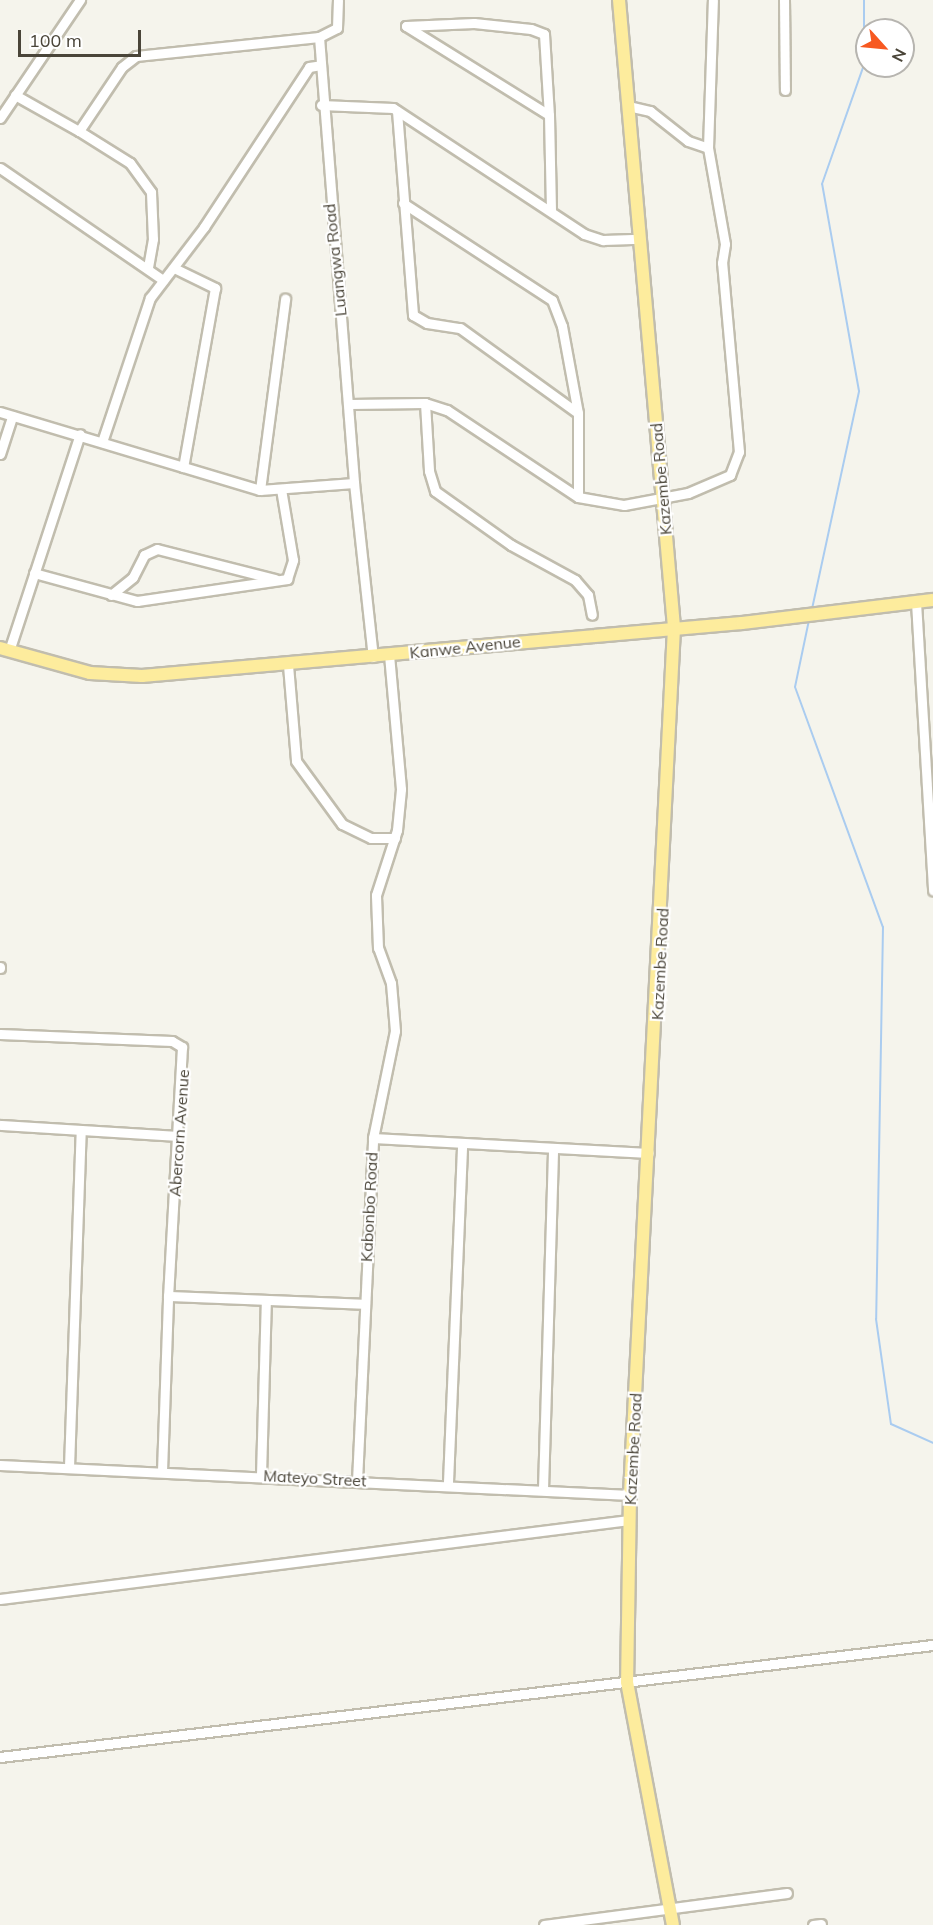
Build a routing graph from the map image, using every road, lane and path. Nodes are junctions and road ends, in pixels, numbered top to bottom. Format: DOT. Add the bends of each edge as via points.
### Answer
graph roads {
  1 [pos="81,0"];
  2 [pos="338,0"];
  3 [pos="619,0"];
  4 [pos="713,0"];
  5 [pos="784,0"];
  6 [pos="319,37"];
  7 [pos="321,65"];
  8 [pos="785,90"];
  9 [pos="15,94"];
  10 [pos="321,105"];
  11 [pos="628,106"];
  12 [pos="398,111"];
  13 [pos="549,115"];
  14 [pos="0,118"];
  15 [pos="79,131"];
  16 [pos="708,148"];
  17 [pos="0,168"];
  18 [pos="403,203"];
  19 [pos="551,210"];
  20 [pos="640,239"];
  21 [pos="148,267"];
  22 [pos="174,268"];
  23 [pos="163,280"];
  24 [pos="285,299"];
  25 [pos="425,403"];
  26 [pos="350,404"];
  27 [pos="0,412"];
  28 [pos="578,413"];
  29 [pos="12,416"];
  30 [pos="80,434"];
  31 [pos="102,442"];
  32 [pos="0,454"];
  33 [pos="183,467"];
  34 [pos="354,483"];
  35 [pos="281,489"];
  36 [pos="260,490"];
  37 [pos="578,497"];
  38 [pos="663,501"];
  39 [pos="34,573"];
  40 [pos="280,580"];
  41 [pos="111,595"];
  42 [pos="933,600"];
  43 [pos="915,602"];
  44 [pos="592,615"];
  45 [pos="674,628"];
  46 [pos="5,650"];
  47 [pos="389,655"];
  48 [pos="373,657"];
  49 [pos="288,665"];
  50 [pos="929,739"];
  51 [pos="931,815"];
  52 [pos="395,838"];
  53 [pos="933,891"];
  54 [pos="0,1034"];
  55 [pos="0,1125"];
  56 [pos="81,1130"];
  57 [pos="178,1136"];
  58 [pos="373,1138"];
  59 [pos="462,1143"];
  60 [pos="553,1149"];
  61 [pos="649,1153"];
  62 [pos="168,1296"];
  63 [pos="266,1301"];
  64 [pos="364,1304"];
  65 [pos="0,1465"];
  66 [pos="69,1467"];
  67 [pos="162,1471"];
  68 [pos="261,1475"];
  69 [pos="357,1481"];
  70 [pos="448,1482"];
  71 [pos="543,1489"];
  72 [pos="630,1495"];
  73 [pos="629,1520"];
  74 [pos="0,1599"];
  75 [pos="933,1645"];
  76 [pos="627,1682"];
  77 [pos="0,1757"];
  78 [pos="787,1893"];
  79 [pos="670,1910"];
  80 [pos="544,1925"];
  81 [pos="673,1925"];
  1 -- 9 [label="street"];
  2 -- 6 [label="street" via="337,28"];
  3 -- 11 [label="main road, Kazembe Road"];
  4 -- 16 [label="street"];
  5 -- 8 [label="street"];
  6 -- 7 [label="street, Luangwa Road"];
  6 -- 15 [label="street" via="136,56 123,67"];
  7 -- 10 [label="street, Luangwa Road"];
  7 -- 22 [label="street" via="309,67"];
  9 -- 14 [label="street"];
  9 -- 15 [label="street"];
  10 -- 12 [label="street"];
  10 -- 26 [label="street, Luangwa Road"];
  11 -- 16 [label="street" via="650,111 688,141"];
  11 -- 20 [label="main road, Kazembe Road"];
  12 -- 18 [label="street"];
  12 -- 19 [label="street"];
  13 -- 13 [label="street" via="544,34 531,28 474,23 406,26"];
  13 -- 19 [label="street"];
  15 -- 21 [label="street" via="130,163 151,192 153,239"];
  16 -- 38 [label="street" via="725,244 722,263 739,452 730,475"];
  17 -- 21 [label="street"];
  18 -- 28 [label="street" via="552,300 562,326"];
  18 -- 28 [label="street" via="412,315 427,323 460,328"];
  19 -- 20 [label="street" via="590,237"];
  20 -- 38 [label="main road, Kazembe Road"];
  21 -- 23 [label="street"];
  22 -- 23 [label="street"];
  22 -- 33 [label="street" via="215,286"];
  23 -- 31 [label="street" via="142,318"];
  24 -- 36 [label="street"];
  25 -- 26 [label="street"];
  25 -- 37 [label="street" via="465,419"];
  25 -- 44 [label="street" via="429,471 435,491 512,545 575,580 588,594"];
  26 -- 34 [label="street, Luangwa Road"];
  27 -- 29 [label="street"];
  28 -- 37 [label="street"];
  29 -- 30 [label="street"];
  29 -- 32 [label="street"];
  30 -- 31 [label="street"];
  30 -- 39 [label="street"];
  31 -- 33 [label="street"];
  33 -- 36 [label="street"];
  34 -- 35 [label="street"];
  34 -- 48 [label="street, Luangwa Road"];
  35 -- 36 [label="street"];
  35 -- 40 [label="street" via="293,560 287,579"];
  37 -- 38 [label="street" via="624,505"];
  38 -- 45 [label="main road, Kazembe Road"];
  39 -- 41 [label="street"];
  39 -- 46 [label="street"];
  40 -- 41 [label="street" via="145,601"];
  40 -- 41 [label="street" via="158,549 144,555 133,577"];
  42 -- 43 [label="main road, Kanwe Avenue"];
  43 -- 45 [label="main road, Kanwe Avenue"];
  43 -- 50 [label="street"];
  45 -- 47 [label="main road, Kanwe Avenue"];
  45 -- 61 [label="main road, Kazembe Road"];
  46 -- 49 [label="main road, Kanwe Avenue" via="114,675"];
  47 -- 48 [label="main road, Kanwe Avenue"];
  47 -- 52 [label="street" via="401,780"];
  48 -- 49 [label="main road, Kanwe Avenue"];
  49 -- 52 [label="street" via="296,761 342,824 371,838"];
  50 -- 51 [label="street"];
  51 -- 53 [label="street"];
  52 -- 58 [label="street" via="376,896 378,948 391,983 395,1031"];
  54 -- 57 [label="street, Abercorn Avenue" via="178,1043 184,1053"];
  55 -- 56 [label="street"];
  56 -- 57 [label="street"];
  56 -- 66 [label="street"];
  57 -- 62 [label="street, Abercorn Avenue"];
  58 -- 59 [label="street, Kabonbo Road"];
  58 -- 64 [label="street, Kabonbo Road"];
  59 -- 60 [label="street, Kabonbo Road"];
  59 -- 70 [label="street"];
  60 -- 61 [label="street, Kabonbo Road"];
  60 -- 71 [label="street"];
  61 -- 72 [label="main road, Kazembe Road"];
  62 -- 63 [label="street"];
  62 -- 67 [label="street, Abercorn Avenue"];
  63 -- 64 [label="street"];
  63 -- 68 [label="street"];
  64 -- 69 [label="street, Kabonbo Road"];
  65 -- 66 [label="street, Mateyo Street"];
  66 -- 67 [label="street, Mateyo Street"];
  67 -- 68 [label="street, Mateyo Street"];
  68 -- 69 [label="street, Mateyo Street"];
  69 -- 70 [label="street, Mateyo Street"];
  70 -- 71 [label="street, Mateyo Street"];
  71 -- 72 [label="street, Mateyo Street"];
  72 -- 73 [label="main road, Kazembe Road"];
  73 -- 74 [label="street"];
  73 -- 76 [label="main road, Kazembe Road"];
  75 -- 76 [label="street"];
  76 -- 77 [label="street"];
  76 -- 79 [label="main road, Kazembe Road"];
  78 -- 79 [label="street"];
  79 -- 80 [label="street"];
  79 -- 81 [label="main road, Kazembe Road"];
}
